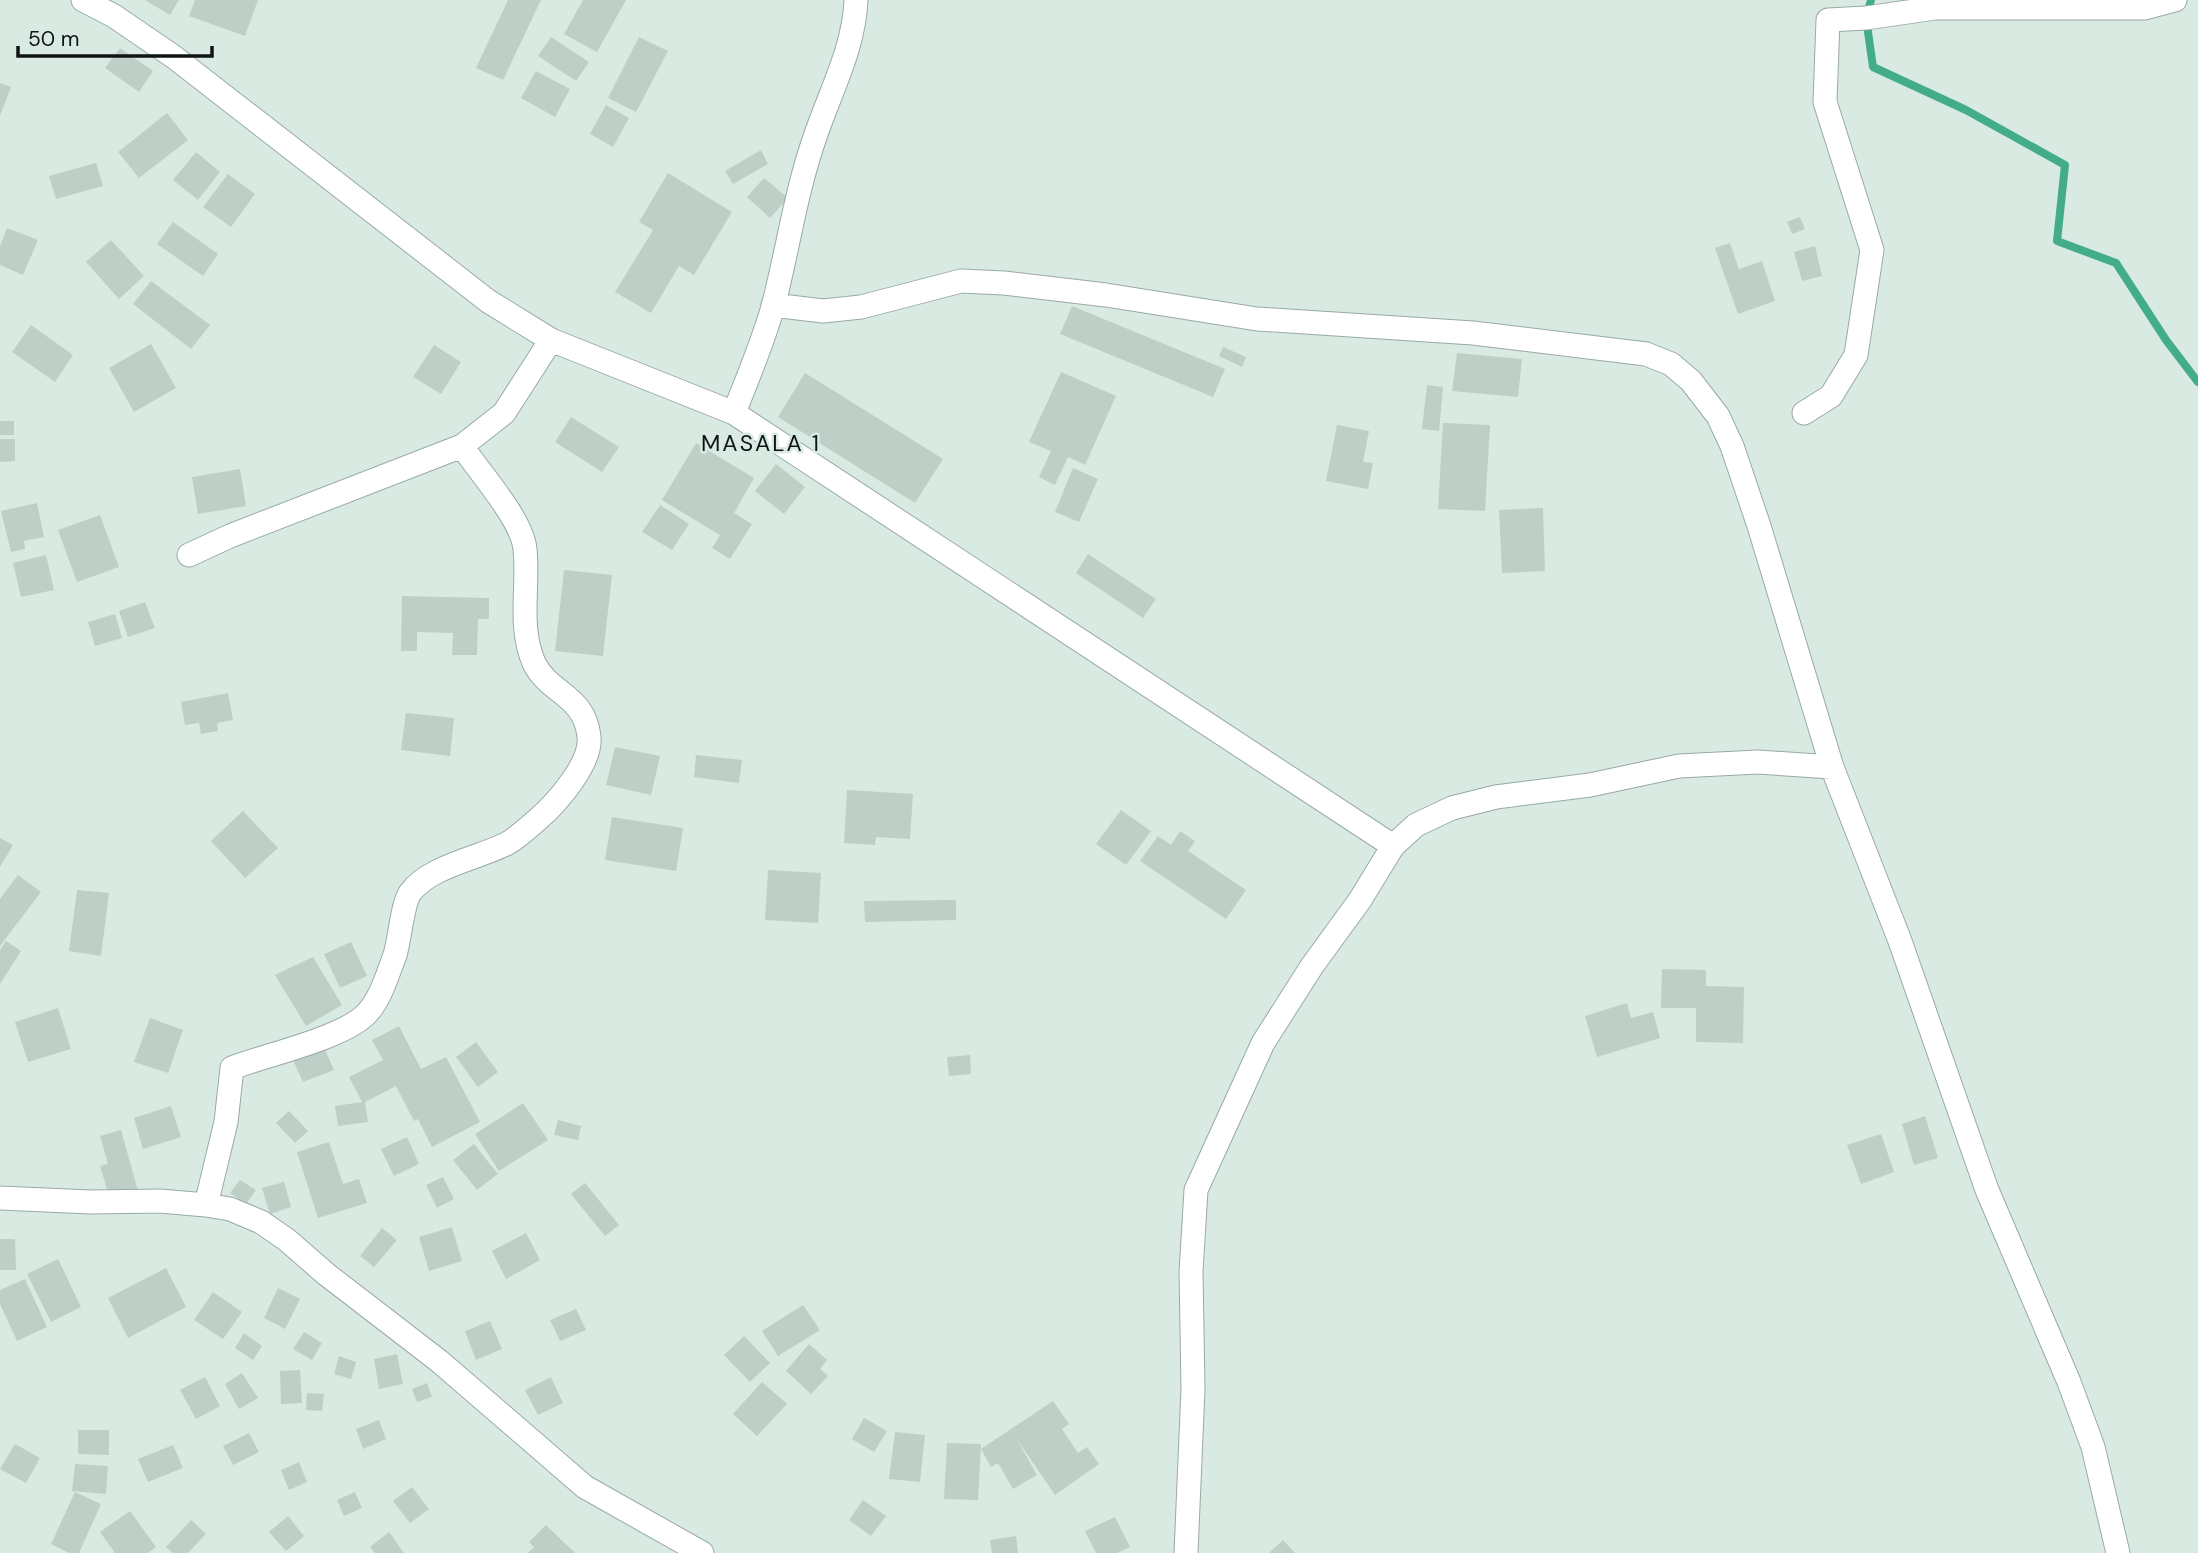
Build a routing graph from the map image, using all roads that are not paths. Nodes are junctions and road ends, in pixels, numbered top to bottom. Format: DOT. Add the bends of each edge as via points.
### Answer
graph roads {
  1 [pos="83,0"];
  2 [pos="856,0"];
  3 [pos="2175,0"];
  4 [pos="774,305"];
  5 [pos="551,340"];
  6 [pos="734,413"];
  7 [pos="1804,413"];
  8 [pos="462,446"];
  9 [pos="189,555"];
  10 [pos="1832,767"];
  11 [pos="1393,846"];
  12 [pos="0,1198"];
  13 [pos="206,1205"];
  14 [pos="702,1553"];
  15 [pos="1185,1553"];
  16 [pos="2118,1553"];
  1 -- 5 [label="street" via="174,57 488,301"];
  2 -- 4 [label="street" via="855,22 798,197"];
  3 -- 7 [label="street" via="2144,8 1935,8 1828,20 1825,102 1872,250 1856,355 1831,396"];
  4 -- 6 [label="street"];
  4 -- 10 [label="street" via="823,311 861,307 961,281 1004,283 1257,319 1473,333 1646,355 1671,364 1718,416 1732,446"];
  5 -- 6 [label="street"];
  5 -- 8 [label="street" via="504,413"];
  6 -- 11 [label="street"];
  8 -- 9 [label="street"];
  8 -- 13 [label="street" via="520,529 525,548 527,644 542,675 581,710 589,749 574,780 539,818 509,842 425,879 409,894 396,952 369,1012 309,1043 232,1068 226,1122"];
  10 -- 11 [label="street" via="1758,762 1679,766 1590,785 1496,797 1440,813 1416,825"];
  10 -- 16 [label="street" via="1900,941 1987,1190 2093,1447"];
  11 -- 15 [label="street" via="1263,1043 1196,1191"];
  12 -- 13 [label="street"];
  13 -- 14 [label="street" via="261,1222 439,1360 585,1487"];
}
